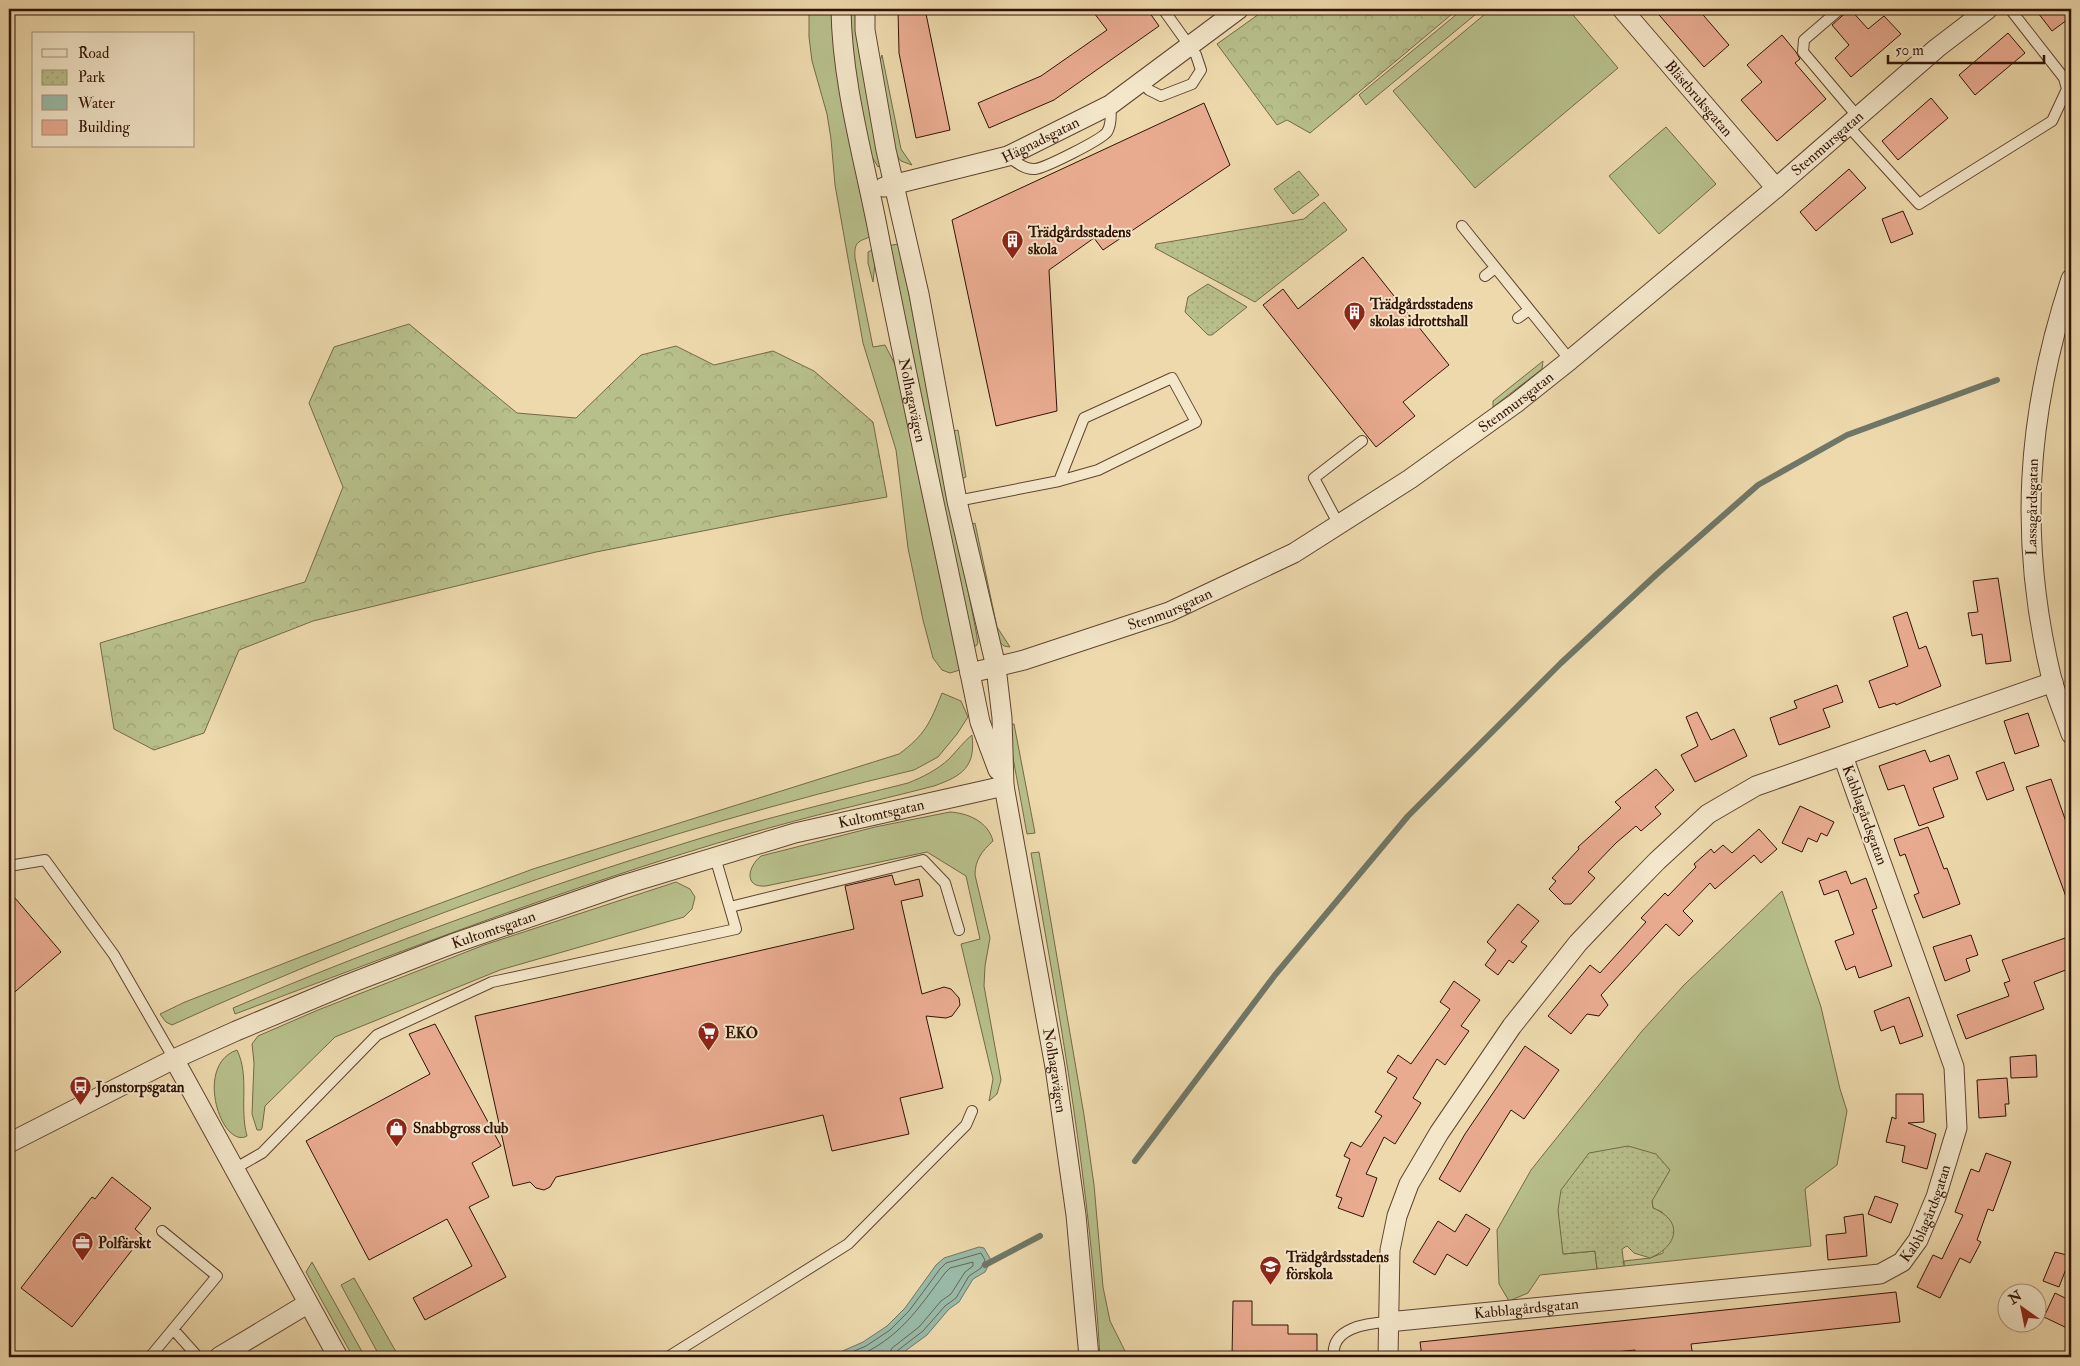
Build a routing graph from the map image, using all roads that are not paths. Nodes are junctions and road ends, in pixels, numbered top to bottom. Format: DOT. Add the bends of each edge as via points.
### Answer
graph roads {
  1 [pos="841,9"];
  2 [pos="865,9"];
  3 [pos="1163,9"];
  4 [pos="1239,9"];
  5 [pos="1622,9"];
  6 [pos="1840,9"];
  7 [pos="1988,9"];
  8 [pos="2010,9"];
  9 [pos="1190,46"];
  10 [pos="1142,81"];
  11 [pos="1110,105"];
  12 [pos="1853,121"];
  13 [pos="1008,156"];
  14 [pos="895,184"];
  15 [pos="1776,188"];
  16 [pos="870,190"];
  17 [pos="1462,226"];
  18 [pos="1495,268"];
  19 [pos="1485,276"];
  20 [pos="2071,279"];
  21 [pos="1529,310"];
  22 [pos="1518,318"];
  23 [pos="1570,360"];
  24 [pos="1362,441"];
  25 [pos="1059,481"];
  26 [pos="957,501"];
  27 [pos="1338,525"];
  28 [pos="996,667"];
  29 [pos="970,673"];
  30 [pos="2053,682"];
  31 [pos="2071,734"];
  32 [pos="1843,756"];
  33 [pos="1004,786"];
  34 [pos="715,857"];
  35 [pos="9,866"];
  36 [pos="730,906"];
  37 [pos="959,930"];
  38 [pos="174,1059"];
  39 [pos="972,1111"];
  40 [pos="9,1142"];
  41 [pos="234,1169"];
  42 [pos="162,1231"];
  43 [pos="307,1304"];
  44 [pos="1388,1322"];
  45 [pos="173,1329"];
  46 [pos="150,1357"];
  47 [pos="198,1357"];
  48 [pos="219,1357"];
  49 [pos="338,1357"];
  50 [pos="668,1357"];
  51 [pos="1089,1357"];
  52 [pos="1334,1357"];
  53 [pos="1388,1357"];
  1 -- 16 [label="street, Nolhagavägen" via="847,81"];
  2 -- 14 [label="street, Nolhagavägen" via="872,73"];
  3 -- 9 [label="lane"];
  4 -- 9 [label="street, Hägnadsgatan"];
  5 -- 15 [label="street, Blästbruksgatan"];
  6 -- 12 [label="lane" via="1804,40 1803,52"];
  7 -- 12 [label="street, Stenmursgatan" via="1937,48"];
  8 -- 12 [label="lane" via="2064,78 2067,89 2052,121 1919,204"];
  9 -- 10 [label="street, Hägnadsgatan"];
  9 -- 10 [label="lane" via="1201,70 1192,84 1160,96"];
  10 -- 11 [label="street, Hägnadsgatan"];
  11 -- 13 [label="street, Hägnadsgatan"];
  11 -- 13 [label="lane" via="1107,131 1088,146 1035,170 1019,165"];
  12 -- 15 [label="street, Stenmursgatan"];
  13 -- 14 [label="street, Hägnadsgatan"];
  14 -- 16 [label="street, Hägnadsgatan"];
  14 -- 26 [label="street, Nolhagavägen"];
  15 -- 23 [label="street, Stenmursgatan"];
  16 -- 29 [label="street, Nolhagavägen"];
  17 -- 18 [label="lane"];
  18 -- 19 [label="lane"];
  18 -- 21 [label="lane"];
  20 -- 30 [label="street, Lassagårdsgatan" via="2040,397 2030,510 2032,562"];
  21 -- 22 [label="lane"];
  21 -- 23 [label="lane"];
  23 -- 27 [label="street, Stenmursgatan" via="1425,469"];
  24 -- 27 [label="lane" via="1314,478"];
  25 -- 25 [label="lane" via="1098,470 1196,422 1172,378 1084,418"];
  25 -- 26 [label="lane"];
  26 -- 28 [label="street, Nolhagavägen"];
  27 -- 28 [label="street, Stenmursgatan" via="1294,553 1169,612"];
  28 -- 29 [label="street, Stenmursgatan"];
  28 -- 33 [label="street, Nolhagavägen" via="1002,718"];
  29 -- 33 [label="street, Nolhagavägen" via="980,722"];
  30 -- 31 [label="street, Lassagårdsgatan"];
  30 -- 32 [label="street, Kabblagårdsgatan"];
  32 -- 44 [label="street, Kabblagårdsgatan" via="1756,786 1708,814 1656,861 1578,943 1512,1026 1439,1133 1409,1184 1396,1216 1390,1250"];
  32 -- 44 [label="street, Kabblagårdsgatan" via="1954,1067 1957,1128 1936,1197 1918,1240 1902,1262 1880,1274"];
  33 -- 34 [label="street, Kultomtsgatan" via="795,833"];
  33 -- 51 [label="street, Nolhagavägen" via="1054,1067 1076,1215"];
  34 -- 36 [label="lane"];
  34 -- 38 [label="street, Kultomtsgatan" via="452,944 346,985"];
  35 -- 38 [label="lane" via="45,860 114,956"];
  36 -- 37 [label="lane" via="923,860 946,883"];
  36 -- 41 [label="lane" via="736,929 492,982 377,1034 262,1153"];
  38 -- 40 [label="street, Kultomtsgatan"];
  38 -- 41 [label="street"];
  39 -- 50 [label="lane" via="966,1125 848,1244"];
  41 -- 43 [label="street"];
  42 -- 45 [label="lane" via="217,1276"];
  43 -- 48 [label="street"];
  43 -- 49 [label="street"];
  44 -- 52 [label="lane" via="1354,1327 1340,1336 1333,1350"];
  44 -- 53 [label="street, Kabblagårdsgatan"];
  45 -- 46 [label="lane"];
  45 -- 47 [label="lane"];
}
